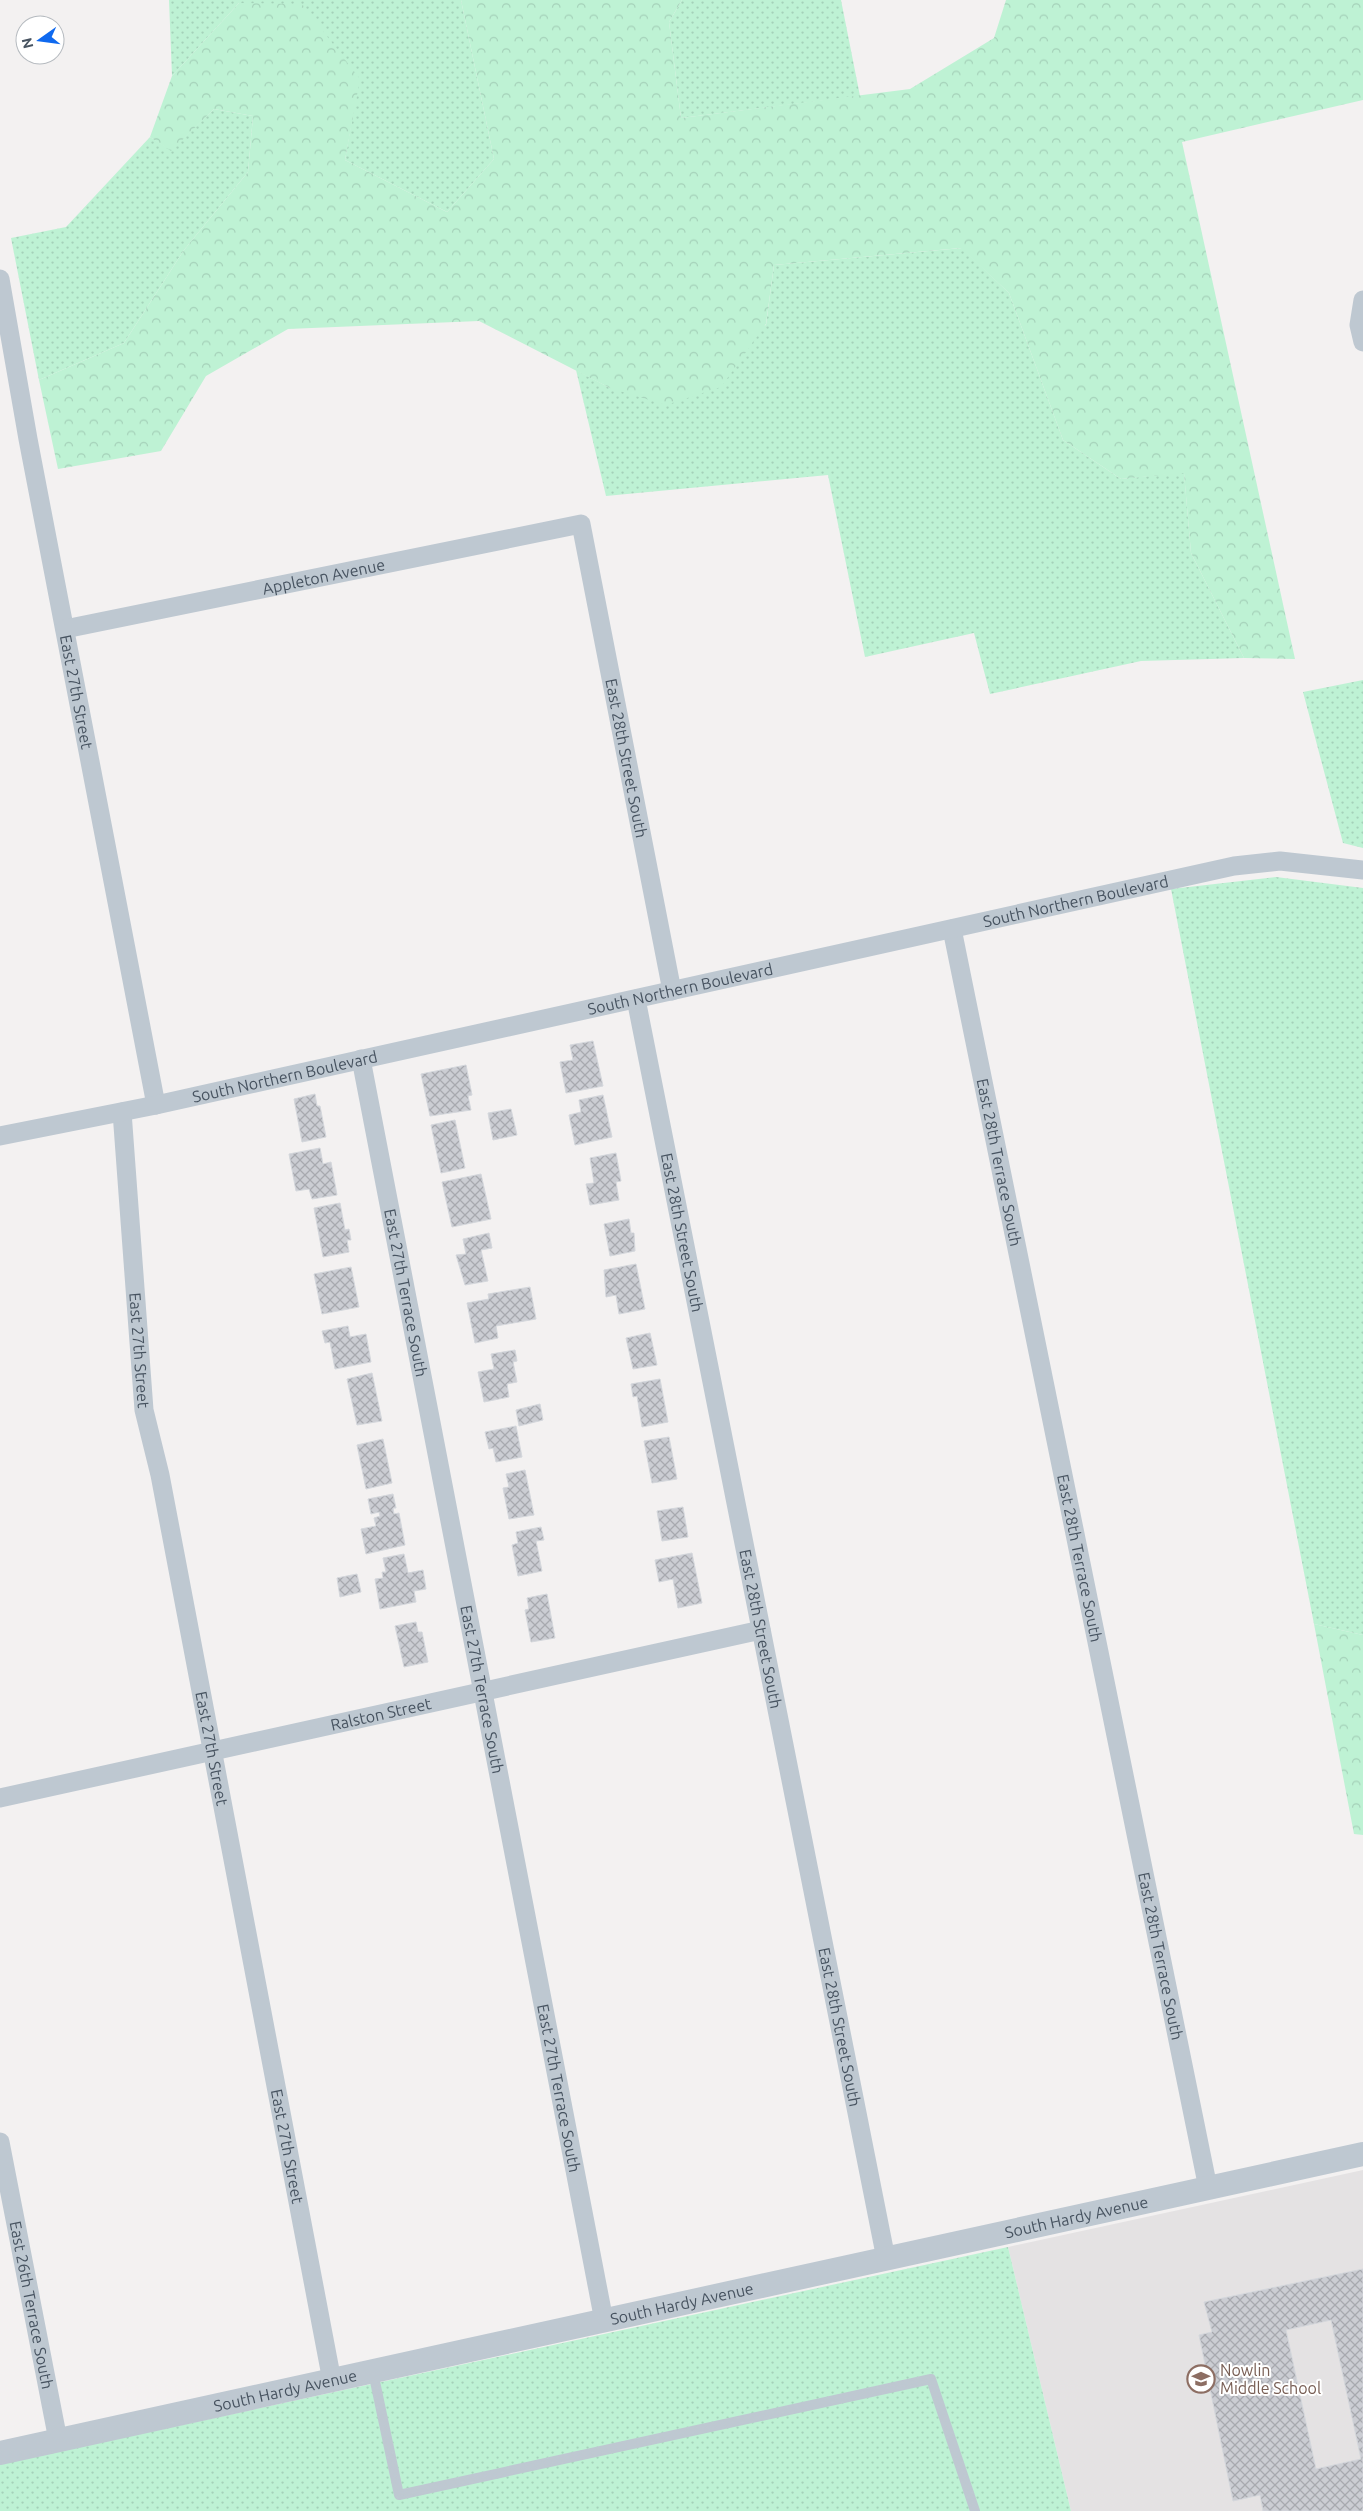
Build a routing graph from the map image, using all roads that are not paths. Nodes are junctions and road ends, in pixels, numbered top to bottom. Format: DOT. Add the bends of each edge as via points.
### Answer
graph roads {
  1 [pos="0,279"];
  2 [pos="1363,300"];
  3 [pos="1363,342"];
  4 [pos="581,524"];
  5 [pos="65,629"];
  6 [pos="1363,870"];
  7 [pos="952,929"];
  8 [pos="672,991"];
  9 [pos="636,999"];
  10 [pos="361,1059"];
  11 [pos="156,1105"];
  12 [pos="122,1112"];
  13 [pos="0,1136"];
  14 [pos="761,1630"];
  15 [pos="483,1692"];
  16 [pos="211,1751"];
  17 [pos="0,1798"];
  18 [pos="0,2142"];
  19 [pos="1363,2154"];
  20 [pos="1208,2188"];
  21 [pos="886,2259"];
  22 [pos="604,2321"];
  23 [pos="373,2372"];
  24 [pos="332,2381"];
  25 [pos="58,2440"];
  26 [pos="0,2453"];
  27 [pos="975,2511"];
  1 -- 5 [label="street, East 27th Street"];
  2 -- 3 [label="street" via="1359,325"];
  4 -- 5 [label="street, Appleton Avenue"];
  4 -- 8 [label="street, East 28th Street South"];
  5 -- 11 [label="street, East 27th Street"];
  6 -- 7 [label="street, South Northern Boulevard" via="1280,861 1234,866"];
  7 -- 8 [label="street, South Northern Boulevard"];
  7 -- 20 [label="street, East 28th Terrace South"];
  8 -- 9 [label="street, South Northern Boulevard"];
  9 -- 10 [label="street, South Northern Boulevard"];
  9 -- 14 [label="street, East 28th Street South"];
  10 -- 11 [label="street, South Northern Boulevard"];
  10 -- 15 [label="street, East 27th Terrace South"];
  11 -- 12 [label="street, South Northern Boulevard"];
  12 -- 13 [label="street, South Northern Boulevard"];
  12 -- 16 [label="street, East 27th Street" via="144,1410 162,1485"];
  14 -- 15 [label="street, Ralston Street"];
  14 -- 21 [label="street, East 28th Street South"];
  15 -- 16 [label="street, Ralston Street"];
  15 -- 22 [label="street, East 27th Terrace South"];
  16 -- 17 [label="street, Ralston Street"];
  16 -- 24 [label="street, East 27th Street"];
  18 -- 25 [label="street, East 26th Terrace South"];
  19 -- 20 [label="street, South Hardy Avenue"];
  20 -- 21 [label="street, South Hardy Avenue"];
  21 -- 22 [label="street, South Hardy Avenue"];
  22 -- 23 [label="street, South Hardy Avenue"];
  23 -- 24 [label="street, South Hardy Avenue"];
  23 -- 27 [label="lane" via="399,2495 931,2379"];
  24 -- 25 [label="street, South Hardy Avenue"];
  25 -- 26 [label="street, South Hardy Avenue"];
}
